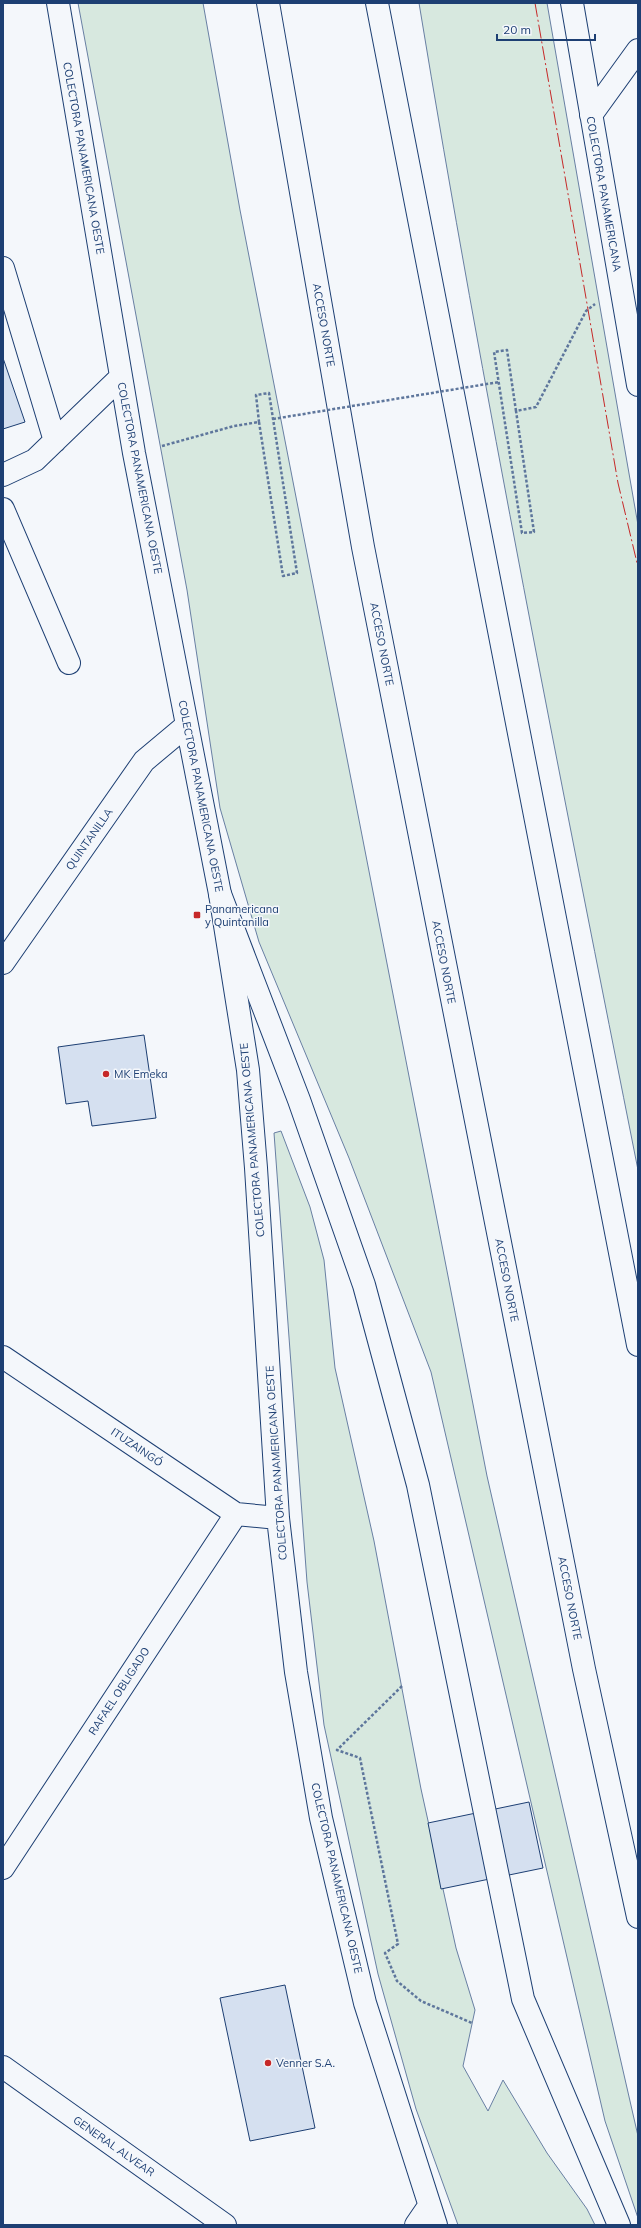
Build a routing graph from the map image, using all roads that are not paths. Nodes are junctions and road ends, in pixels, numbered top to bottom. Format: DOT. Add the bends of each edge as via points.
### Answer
graph roads {
  1 [pos="58,3"];
  2 [pos="268,3"];
  3 [pos="377,3"];
  4 [pos="572,3"];
  5 [pos="638,50"];
  6 [pos="591,116"];
  7 [pos="3,268"];
  8 [pos="121,377"];
  9 [pos="638,385"];
  10 [pos="55,441"];
  11 [pos="3,475"];
  12 [pos="3,509"];
  13 [pos="70,663"];
  14 [pos="187,725"];
  15 [pos="220,894"];
  16 [pos="5,957"];
  17 [pos="638,1345"];
  18 [pos="3,1357"];
  19 [pos="236,1514"];
  20 [pos="278,1518"];
  21 [pos="3,1868"];
  22 [pos="638,1917"];
  23 [pos="3,2066"];
  24 [pos="433,2215"];
  25 [pos="226,2225"];
  26 [pos="416,2225"];
  27 [pos="619,2225"];
  1 -- 8 [label="main road, COLECTORA PANAMERICANA OESTE"];
  2 -- 22 [label="main road, ACCESO NORTE" via="364,555 582,1661"];
  3 -- 17 [label="main road"];
  4 -- 6 [label="main road, COLECTORA PANAMERICANA"];
  5 -- 6 [label="main road"];
  6 -- 9 [label="main road, COLECTORA PANAMERICANA"];
  7 -- 10 [label="main road"];
  8 -- 10 [label="main road"];
  8 -- 14 [label="main road, COLECTORA PANAMERICANA OESTE"];
  10 -- 11 [label="main road" via="35,460"];
  12 -- 13 [label="main road"];
  14 -- 15 [label="main road, COLECTORA PANAMERICANA OESTE"];
  14 -- 16 [label="main road, QUINTANILLA" via="144,761"];
  15 -- 20 [label="main road, COLECTORA PANAMERICANA OESTE" via="248,1070"];
  15 -- 27 [label="main road" via="298,1100 364,1285 418,1485 523,1999"];
  18 -- 19 [label="main road, ITUZAINGÓ"];
  19 -- 20 [label="main road, ITUZAINGÓ"];
  19 -- 21 [label="main road, RAFAEL OBLIGADO"];
  20 -- 24 [label="main road, COLECTORA PANAMERICANA OESTE" via="296,1672 321,1818 365,2003"];
  23 -- 25 [label="main road, GENERAL ALVEAR"];
  24 -- 26 [label="main road"];
}
